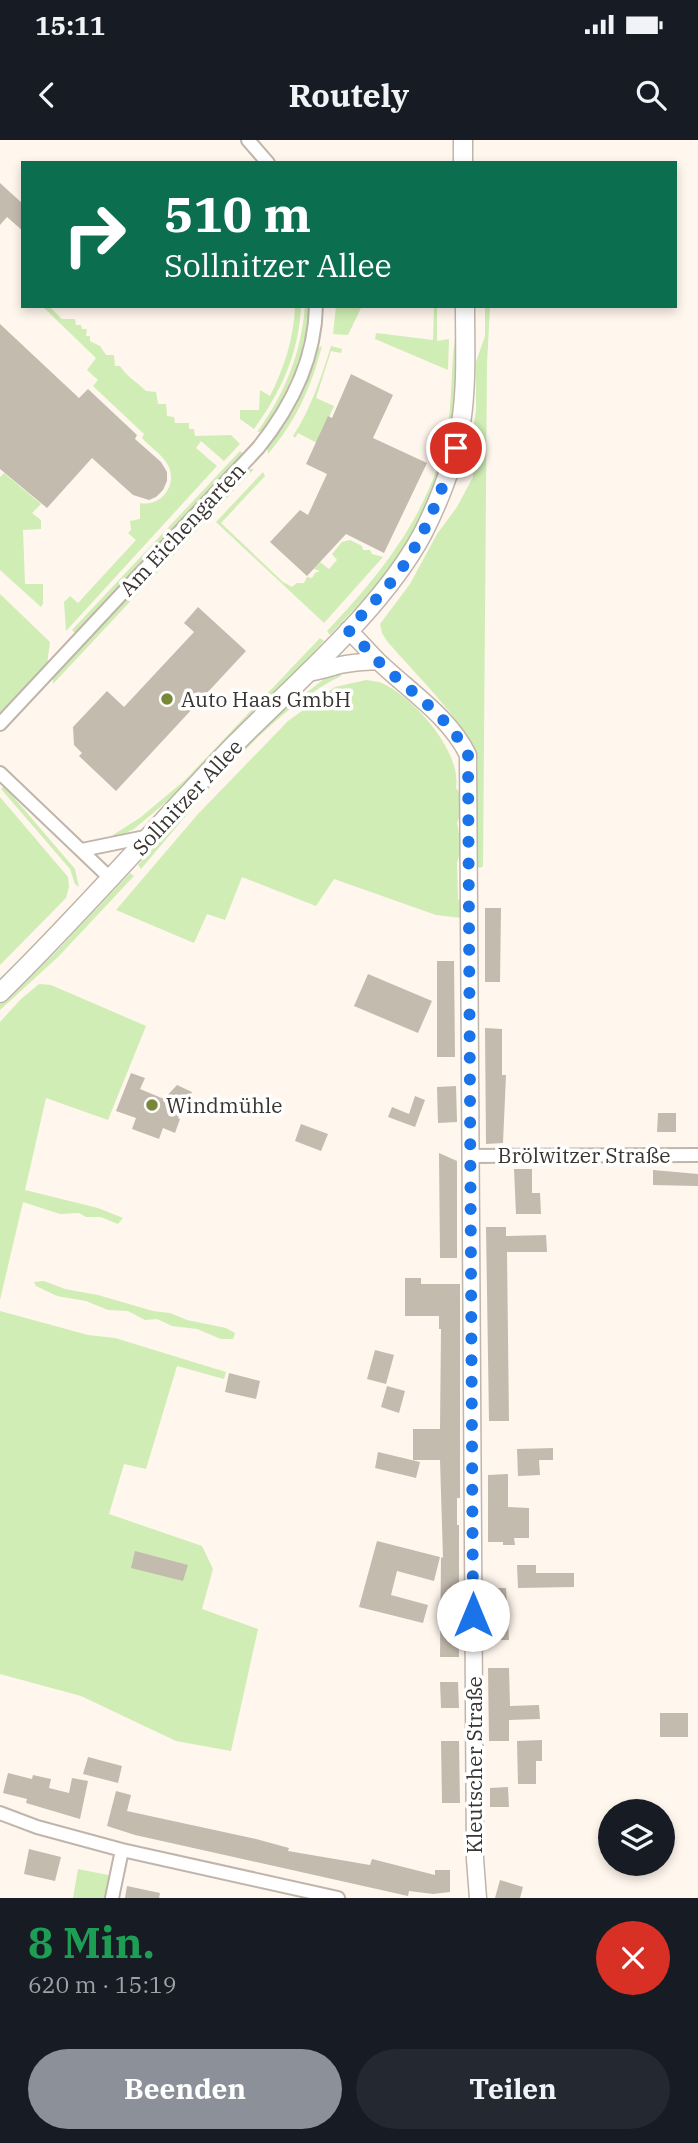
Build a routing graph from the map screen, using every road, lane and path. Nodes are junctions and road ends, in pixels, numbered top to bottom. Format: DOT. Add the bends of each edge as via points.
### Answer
graph roads {
  1 [pos="248,140"];
  2 [pos="463,140"];
  3 [pos="266,161"];
  4 [pos="463,161"];
  5 [pos="316,308"];
  6 [pos="465,308"];
  7 [pos="348,630"];
  8 [pos="378,661"];
  9 [pos="306,673"];
  10 [pos="0,724"];
  11 [pos="0,774"];
  12 [pos="151,836"];
  13 [pos="82,850"];
  14 [pos="111,879"];
  15 [pos="0,993"];
  16 [pos="698,1155"];
  17 [pos="470,1156"];
  18 [pos="0,1813"];
  19 [pos="122,1850"];
  20 [pos="113,1898"];
  21 [pos="338,1898"];
  22 [pos="478,1898"];
  1 -- 3 [label="street"];
  2 -- 4 [label="main road"];
  5 -- 10 [label="street, Am Eichengarten" via="306,366 275,427"];
  6 -- 7 [label="main road, Sollnitzer Allee" via="461,424 443,488 401,569"];
  7 -- 8 [label="street, Kleutscher Straße"];
  7 -- 9 [label="main road, Sollnitzer Allee"];
  8 -- 9 [label="street"];
  8 -- 17 [label="street, Kleutscher Straße" via="439,717 461,740 468,755"];
  9 -- 12 [label="main road, Sollnitzer Allee"];
  11 -- 13 [label="street"];
  12 -- 13 [label="street"];
  12 -- 14 [label="main road, Sollnitzer Allee"];
  13 -- 14 [label="street"];
  14 -- 15 [label="main road, Sollnitzer Allee"];
  16 -- 17 [label="street, Brölwitzer Straße"];
  17 -- 22 [label="street, Kleutscher Straße"];
  18 -- 19 [label="street"];
  19 -- 20 [label="street"];
  19 -- 21 [label="street"];
}
